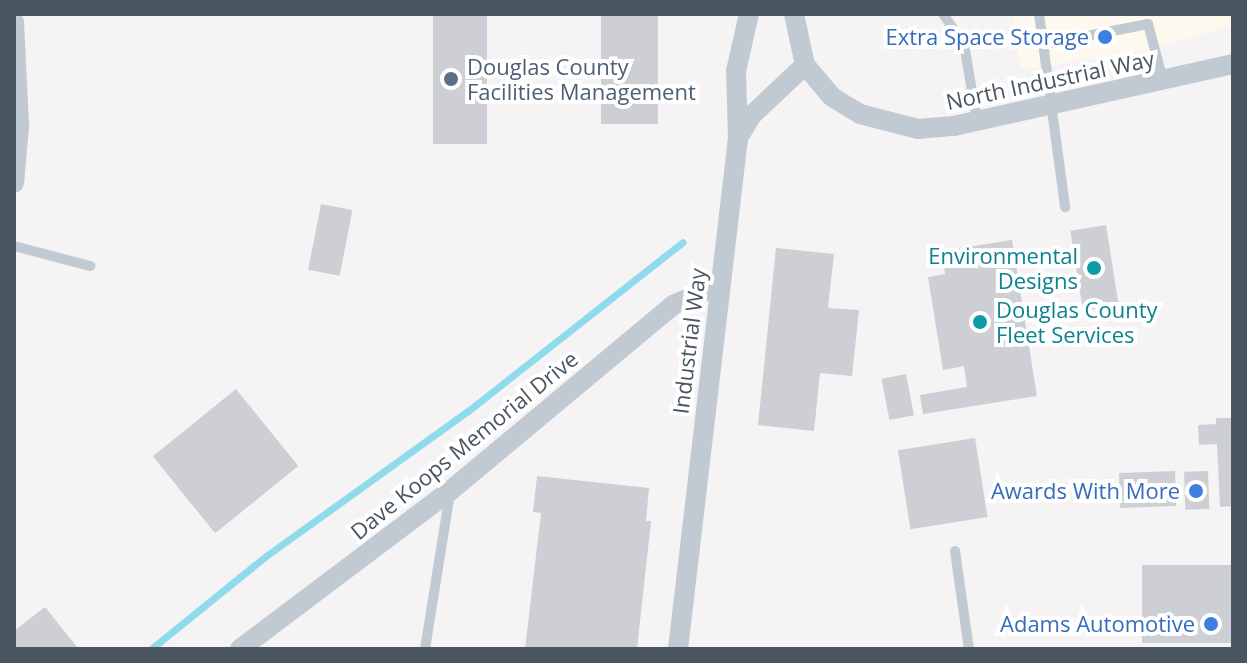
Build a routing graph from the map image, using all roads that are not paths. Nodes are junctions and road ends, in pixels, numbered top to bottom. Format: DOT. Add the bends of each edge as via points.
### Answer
graph roads {
  1 [pos="749,14"];
  2 [pos="794,14"];
  3 [pos="943,14"];
  4 [pos="1039,14"];
  5 [pos="14,22"];
  6 [pos="1046,44"];
  7 [pos="1233,64"];
  8 [pos="805,65"];
  9 [pos="1163,80"];
  10 [pos="1049,106"];
  11 [pos="977,121"];
  12 [pos="738,138"];
  13 [pos="14,183"];
  14 [pos="1065,207"];
  15 [pos="14,246"];
  16 [pos="90,266"];
  17 [pos="720,285"];
  18 [pos="450,491"];
  19 [pos="955,551"];
  20 [pos="240,649"];
  21 [pos="425,649"];
  22 [pos="678,649"];
  23 [pos="969,649"];
  1 -- 12 [label="street" via="736,71"];
  2 -- 8 [label="street, North Industrial Way"];
  3 -- 11 [label="lane" via="964,44"];
  4 -- 6 [label="lane"];
  5 -- 13 [label="street" via="19,126"];
  6 -- 9 [label="lane" via="1148,24"];
  6 -- 10 [label="lane"];
  7 -- 9 [label="street, North Industrial Way"];
  8 -- 11 [label="street, North Industrial Way" via="832,97 887,124 918,129"];
  8 -- 12 [label="street, Industrial Way" via="752,115"];
  9 -- 10 [label="street, North Industrial Way"];
  10 -- 11 [label="street, North Industrial Way"];
  10 -- 14 [label="lane"];
  12 -- 17 [label="street, Industrial Way"];
  15 -- 16 [label="lane"];
  17 -- 18 [label="street, Dave Koops Memorial Drive" via="673,305"];
  17 -- 22 [label="street, Industrial Way"];
  18 -- 20 [label="street, Dave Koops Memorial Drive"];
  18 -- 21 [label="lane"];
  19 -- 23 [label="lane"];
}
